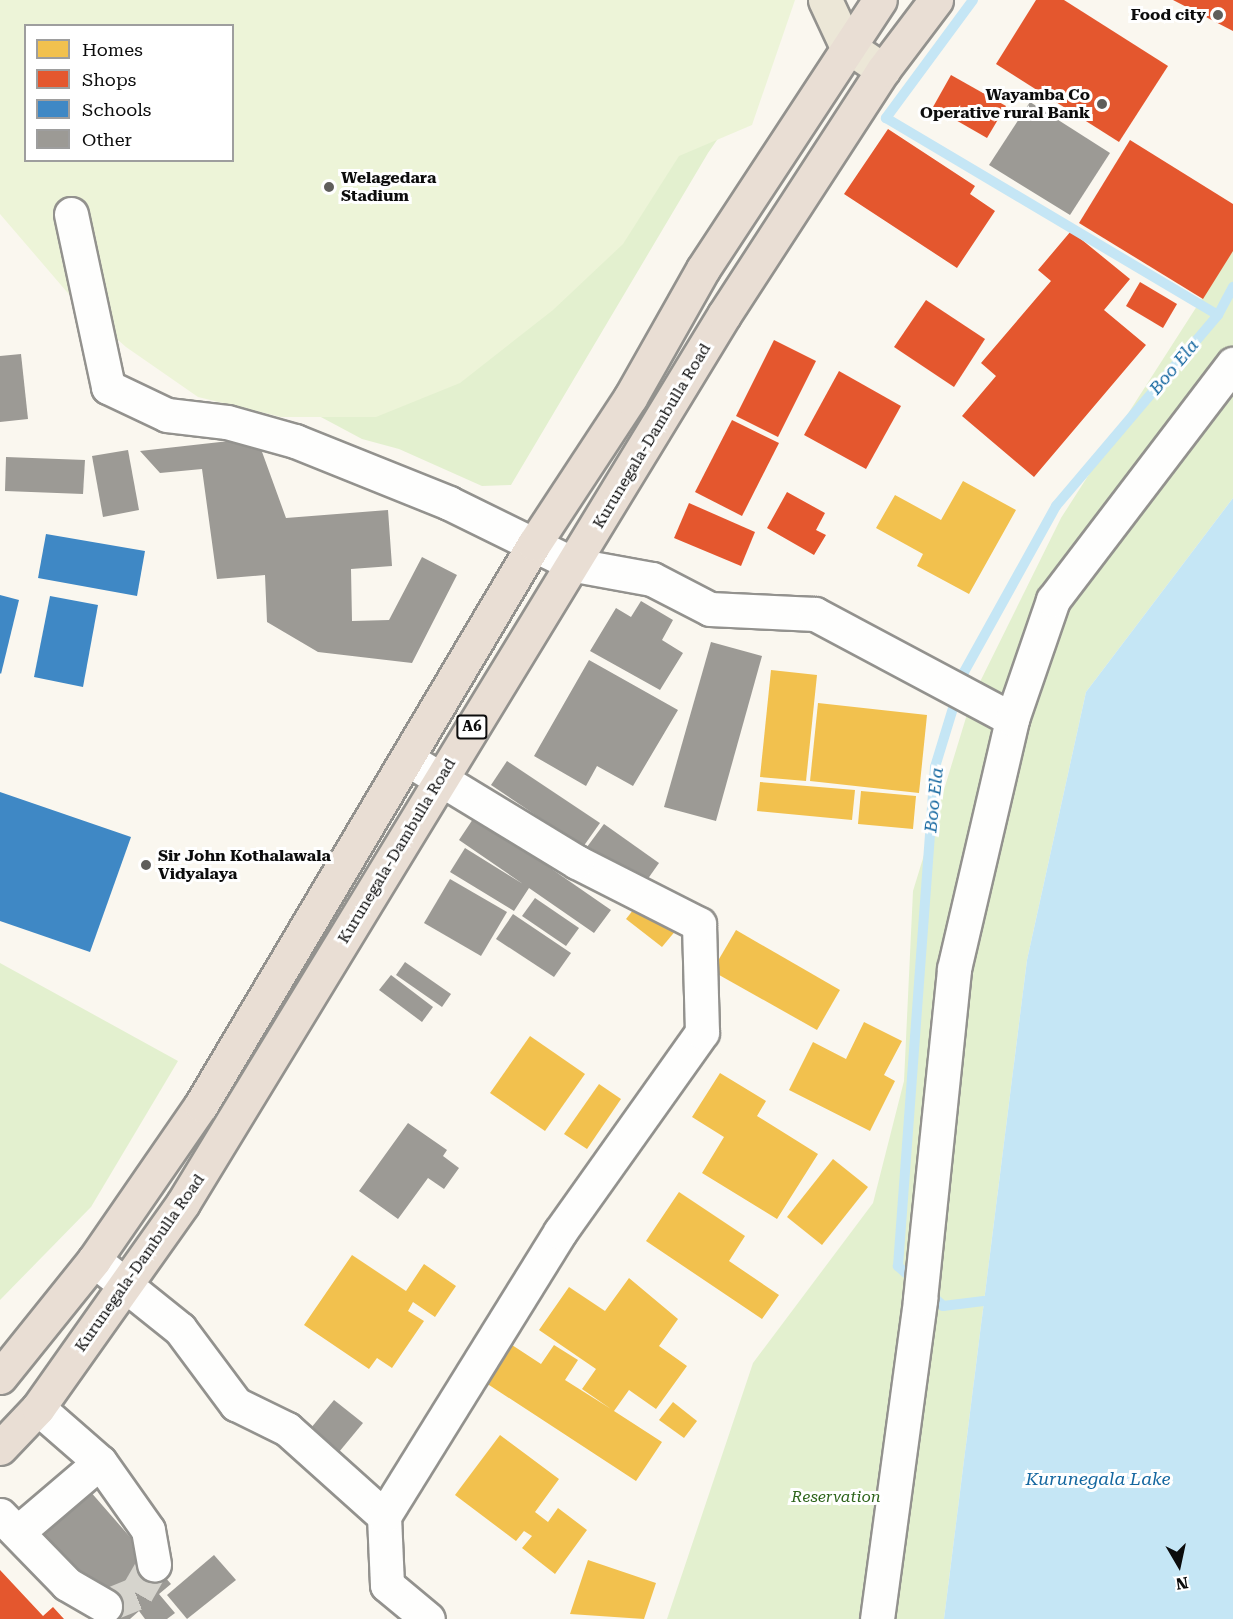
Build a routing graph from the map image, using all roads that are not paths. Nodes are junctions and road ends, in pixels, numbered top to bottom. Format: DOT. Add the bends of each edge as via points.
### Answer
graph roads {
  1 [pos="825,0"];
  2 [pos="880,0"];
  3 [pos="936,0"];
  4 [pos="846,45"];
  5 [pos="883,70"];
  6 [pos="71,214"];
  7 [pos="1233,364"];
  8 [pos="534,544"];
  9 [pos="575,565"];
  10 [pos="1012,719"];
  11 [pos="409,760"];
  12 [pos="441,777"];
  13 [pos="94,1260"];
  14 [pos="129,1283"];
  15 [pos="0,1377"];
  16 [pos="38,1407"];
  17 [pos="0,1448"];
  18 [pos="100,1462"];
  19 [pos="384,1516"];
  20 [pos="9,1523"];
  21 [pos="154,1564"];
  22 [pos="105,1606"];
  23 [pos="428,1619"];
  24 [pos="876,1619"];
  1 -- 4 [label="main road"];
  2 -- 4 [label="highway, A6"];
  3 -- 5 [label="highway, Kurunegala-Dambulla Road / A6"];
  4 -- 5 [label="main road"];
  4 -- 8 [label="highway, A6"];
  5 -- 9 [label="highway, Kurunegala-Dambulla Road / A6" via="724,315"];
  6 -- 8 [label="street" via="108,387 167,415 227,422 295,441 449,502"];
  7 -- 10 [label="street" via="1053,600"];
  8 -- 9 [label="street"];
  8 -- 11 [label="highway, A6"];
  9 -- 10 [label="street" via="652,579 710,609 815,615"];
  9 -- 12 [label="highway, Kurunegala-Dambulla Road / A6"];
  10 -- 24 [label="street" via="954,969 921,1285"];
  11 -- 12 [label="street"];
  11 -- 13 [label="highway, A6" via="201,1105"];
  12 -- 14 [label="highway, Kurunegala-Dambulla Road / A6" via="235,1123"];
  12 -- 19 [label="street" via="577,862 699,924 702,1032 560,1232"];
  13 -- 14 [label="street"];
  13 -- 15 [label="highway, A6"];
  14 -- 16 [label="highway, Kurunegala-Dambulla Road / A6"];
  14 -- 19 [label="street" via="180,1329 236,1404 287,1429"];
  16 -- 17 [label="highway, Kurunegala-Dambulla Road / A6"];
  16 -- 18 [label="street"];
  18 -- 20 [label="street"];
  18 -- 21 [label="street" via="148,1530"];
  19 -- 23 [label="street" via="387,1585"];
  20 -- 22 [label="street" via="67,1584"];
}
